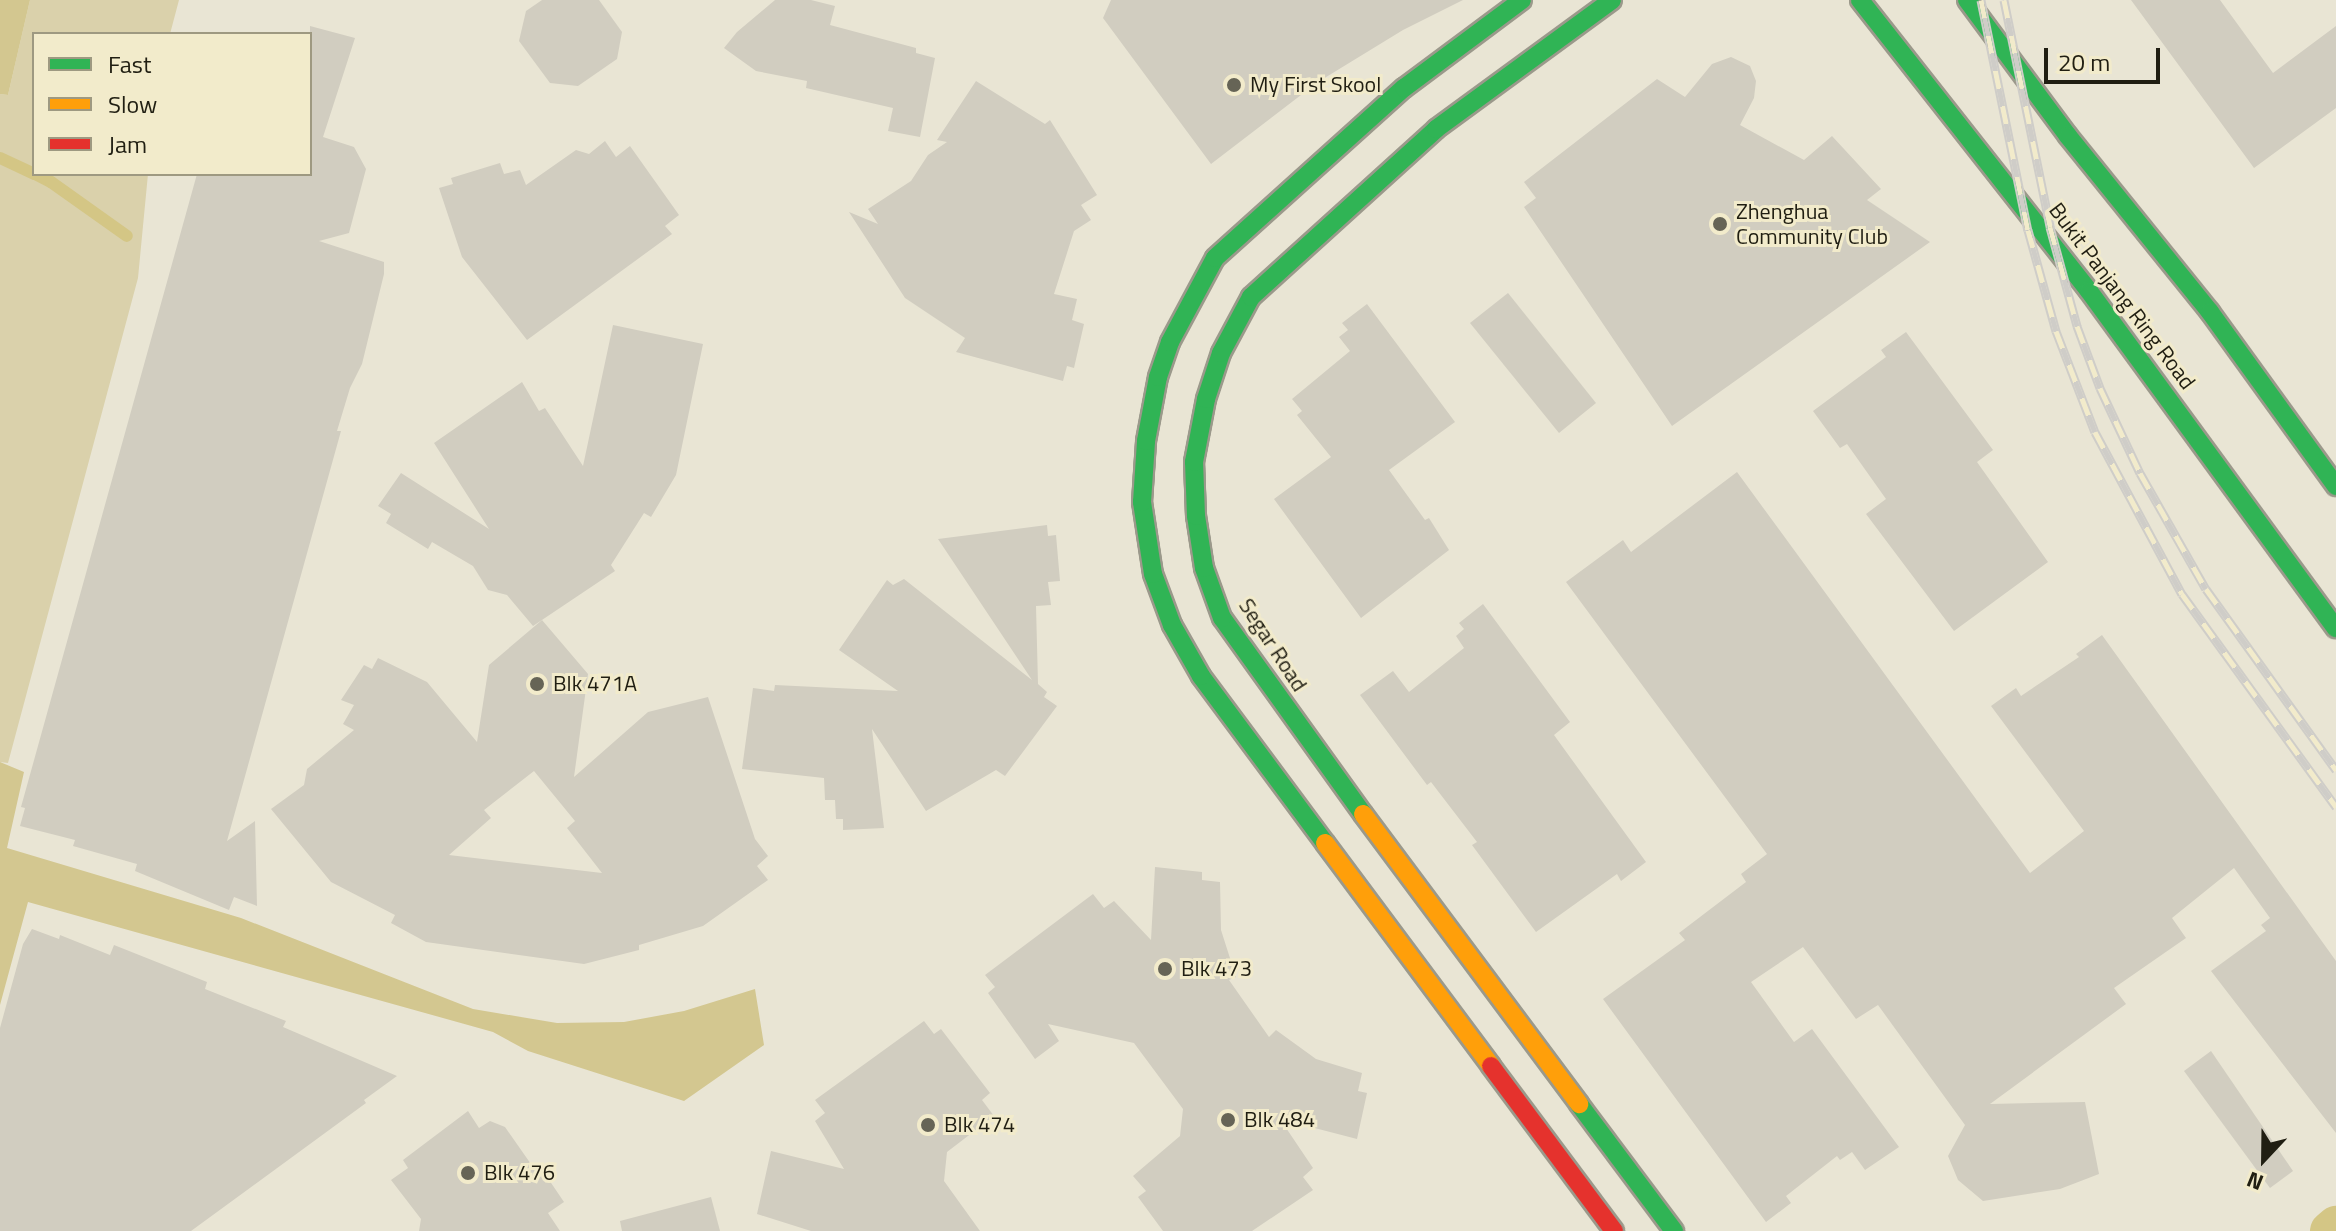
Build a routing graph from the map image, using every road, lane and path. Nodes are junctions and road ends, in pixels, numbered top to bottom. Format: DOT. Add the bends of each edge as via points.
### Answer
graph roads {
  1 [pos="1522,0"];
  2 [pos="1612,0"];
  3 [pos="1860,0"];
  4 [pos="1967,0"];
  5 [pos="2336,486"];
  6 [pos="2336,628"];
  7 [pos="1614,1231"];
  8 [pos="1674,1231"];
  1 -- 7 [label="street" via="1404,88 1215,258 1170,342 1158,377 1142,502 1153,574 1172,625 1201,676"];
  2 -- 8 [label="street, Segar Road" via="1436,129 1251,297 1221,353 1206,399 1194,462 1196,516 1204,568 1222,618 1241,649"];
  3 -- 6 [label="street, Bukit Panjang Ring Road" via="2089,291"];
  4 -- 5 [label="street" via="2210,312"];
}
